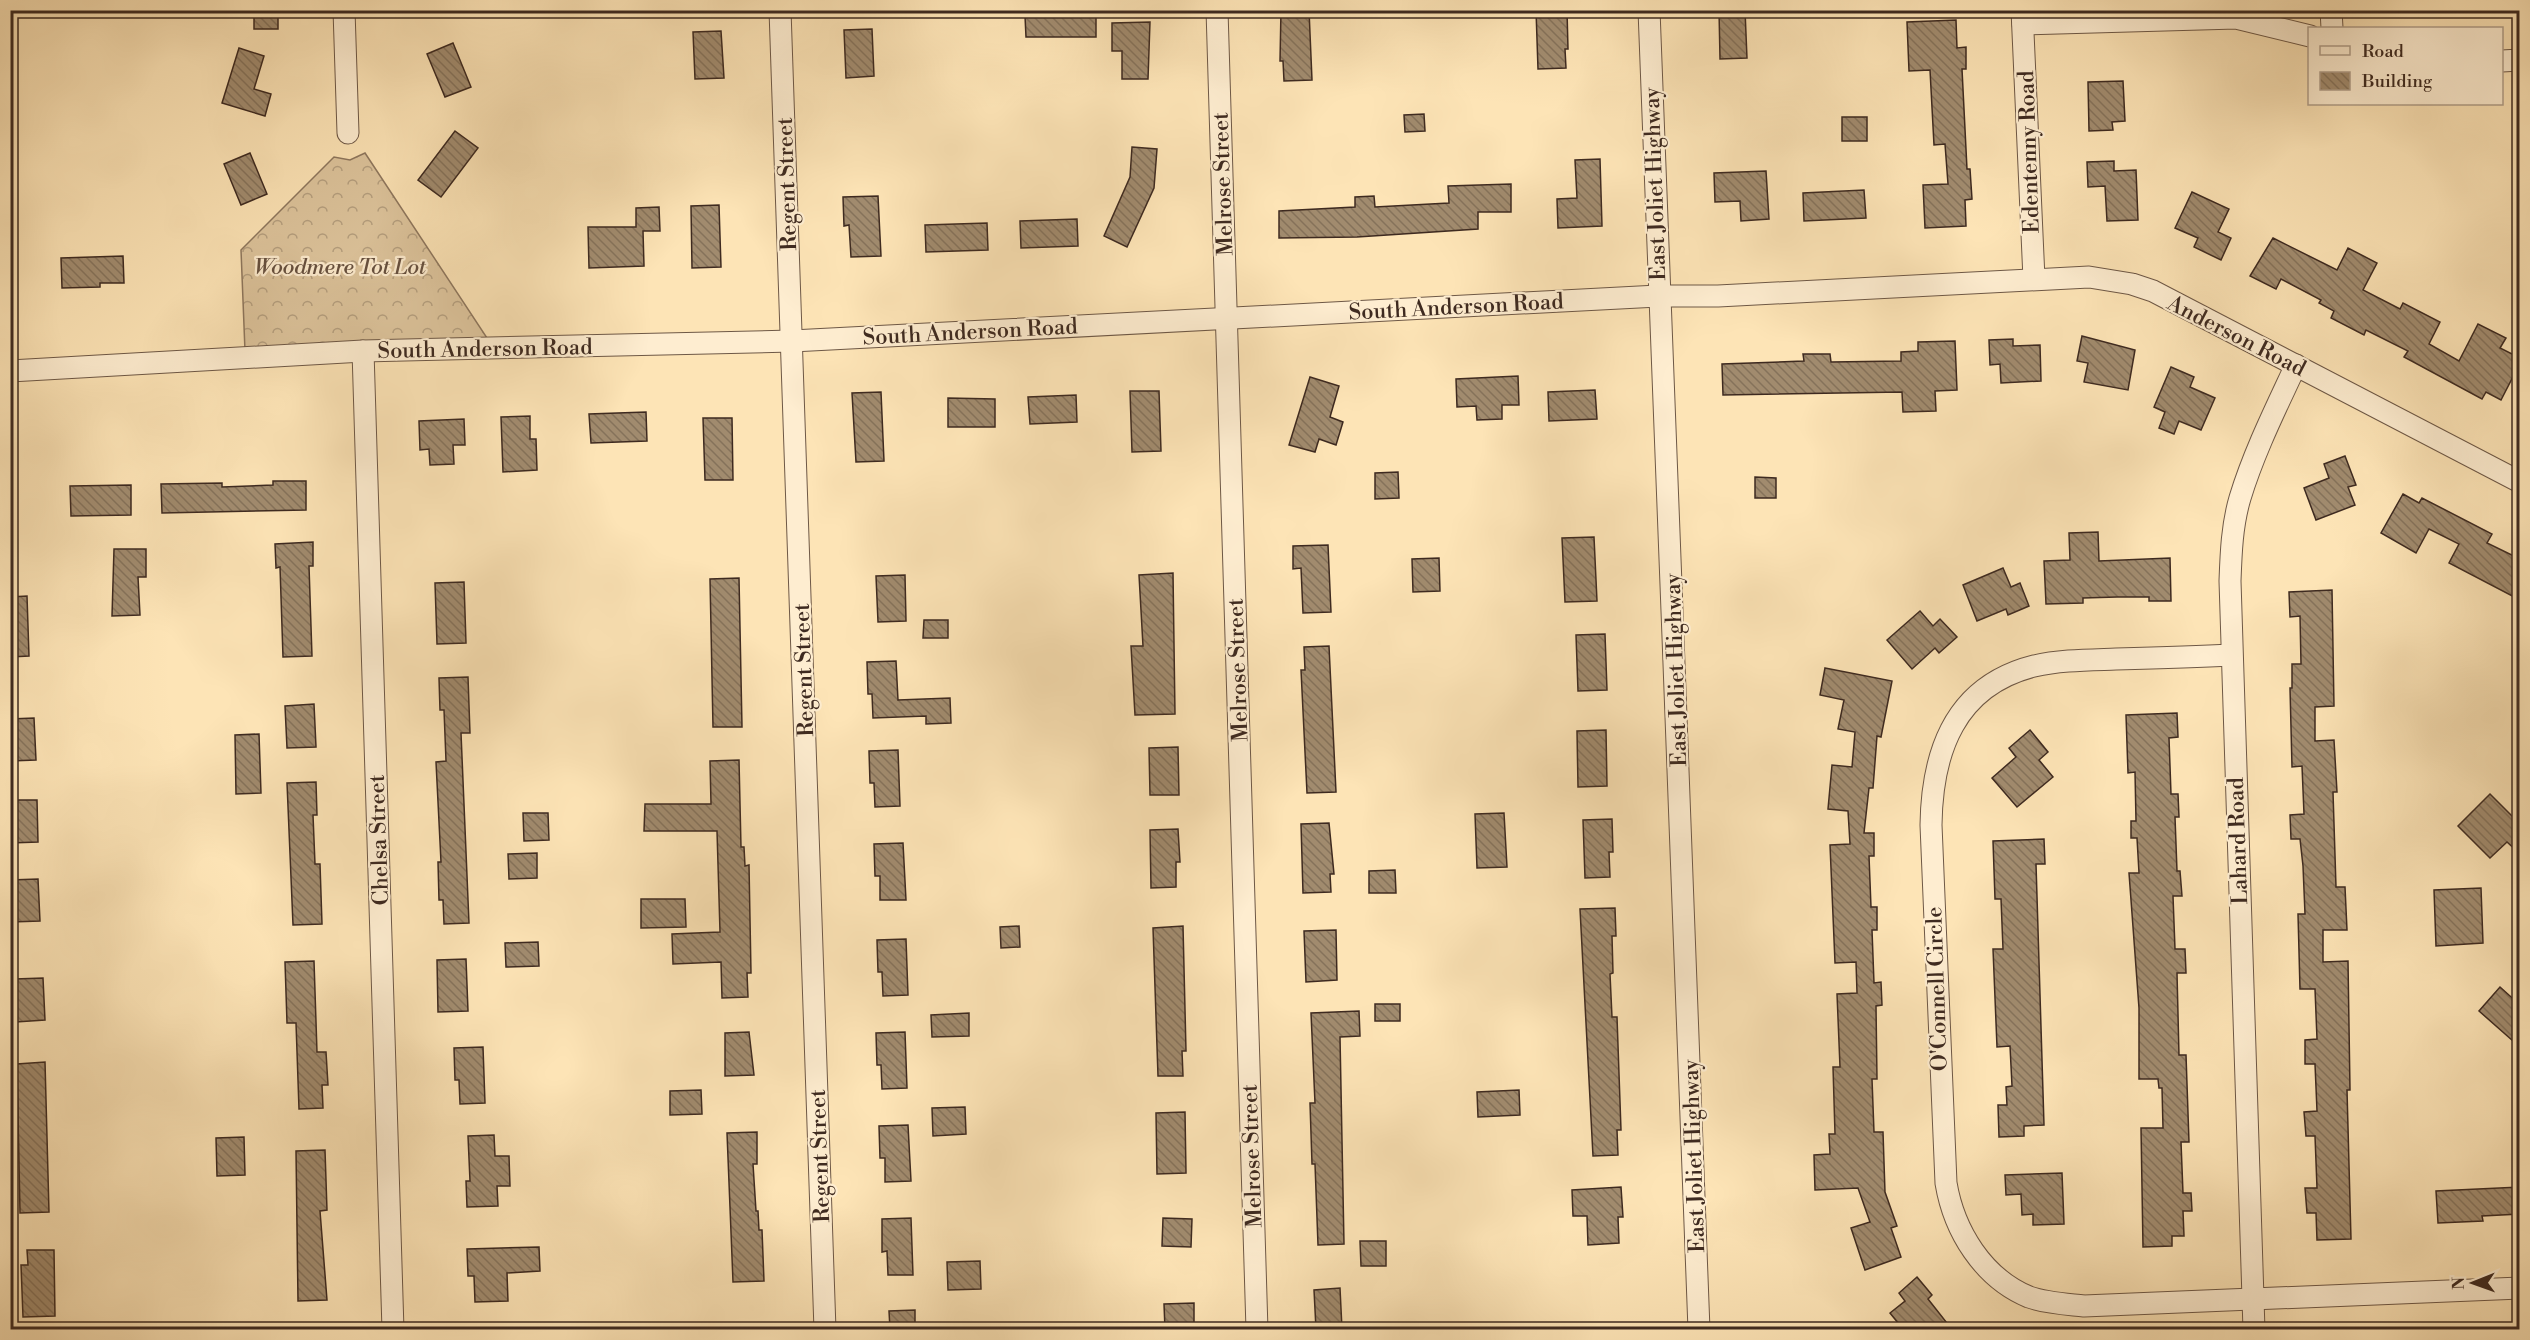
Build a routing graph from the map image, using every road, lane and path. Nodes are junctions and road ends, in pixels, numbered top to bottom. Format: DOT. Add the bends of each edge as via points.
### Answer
graph roads {
  1 [pos="344,10"];
  2 [pos="780,10"];
  3 [pos="1216,10"];
  4 [pos="1649,10"];
  5 [pos="2331,10"];
  6 [pos="2023,17"];
  7 [pos="2332,27"];
  8 [pos="2308,36"];
  9 [pos="2520,60"];
  10 [pos="2503,61"];
  11 [pos="348,133"];
  12 [pos="2034,279"];
  13 [pos="1930,285"];
  14 [pos="1658,296"];
  15 [pos="1227,317"];
  16 [pos="792,341"];
  17 [pos="363,351"];
  18 [pos="2296,365"];
  19 [pos="10,371"];
  20 [pos="2520,482"];
  21 [pos="2230,655"];
  22 [pos="2520,1288"];
  23 [pos="2253,1299"];
  24 [pos="393,1329"];
  25 [pos="825,1329"];
  26 [pos="1257,1329"];
  27 [pos="1698,1329"];
  28 [pos="2254,1329"];
  1 -- 11 [label="street"];
  2 -- 16 [label="street, Regent Street"];
  3 -- 15 [label="street, Melrose Street"];
  4 -- 14 [label="street, East Joliet Highway"];
  5 -- 7 [label="street"];
  6 -- 8 [label="street" via="2236,18"];
  6 -- 12 [label="street, Edentenny Road"];
  9 -- 10 [label="street"];
  12 -- 13 [label="street, Anderson Road"];
  12 -- 18 [label="street, Anderson Road" via="2089,276 2132,284 2153,291"];
  13 -- 14 [label="street, South Anderson Road"];
  14 -- 15 [label="street, South Anderson Road"];
  14 -- 27 [label="street, East Joliet Highway" via="1687,955"];
  15 -- 16 [label="street, South Anderson Road"];
  15 -- 26 [label="street, Melrose Street"];
  16 -- 17 [label="street, South Anderson Road"];
  16 -- 25 [label="street, Regent Street"];
  17 -- 19 [label="street, South Anderson Road"];
  17 -- 24 [label="street, Chelsa Street"];
  18 -- 20 [label="street, Anderson Road"];
  18 -- 21 [label="street, Lahard Road" via="2260,443 2240,499 2231,555"];
  21 -- 23 [label="street, Lahard Road"];
  21 -- 23 [label="street, O'Connell Circle" via="2068,661 2033,666 1984,690 1954,722 1935,769 1931,796 1939,1071 1949,1201 1963,1238 2000,1281 2030,1297 2075,1305"];
  22 -- 23 [label="street, O'Connell Circle"];
  23 -- 28 [label="street, Lahard Road"];
}
